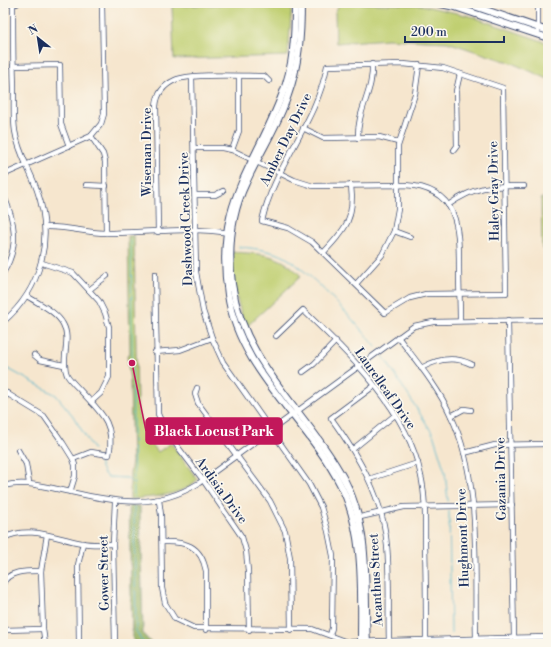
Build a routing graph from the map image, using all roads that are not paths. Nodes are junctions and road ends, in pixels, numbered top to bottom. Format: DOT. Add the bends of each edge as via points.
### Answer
graph roads {
  1 [pos="3,3"];
  2 [pos="13,3"];
  3 [pos="16,3"];
  4 [pos="102,3"];
  5 [pos="295,3"];
  6 [pos="301,3"];
  7 [pos="436,3"];
  8 [pos="465,3"];
  9 [pos="538,3"];
  10 [pos="538,31"];
  11 [pos="548,31"];
  12 [pos="295,33"];
  13 [pos="548,38"];
  14 [pos="300,40"];
  15 [pos="372,64"];
  16 [pos="419,65"];
  17 [pos="13,66"];
  18 [pos="460,74"];
  19 [pos="239,76"];
  20 [pos="192,77"];
  21 [pos="269,81"];
  22 [pos="304,128"];
  23 [pos="91,136"];
  24 [pos="358,138"];
  25 [pos="398,142"];
  26 [pos="69,146"];
  27 [pos="194,148"];
  28 [pos="232,150"];
  29 [pos="454,150"];
  30 [pos="254,161"];
  31 [pos="26,165"];
  32 [pos="281,174"];
  33 [pos="3,175"];
  34 [pos="398,184"];
  35 [pos="86,185"];
  36 [pos="351,185"];
  37 [pos="106,186"];
  38 [pos="504,186"];
  39 [pos="524,186"];
  40 [pos="223,191"];
  41 [pos="3,194"];
  42 [pos="195,195"];
  43 [pos="448,206"];
  44 [pos="45,227"];
  45 [pos="195,231"];
  46 [pos="394,231"];
  47 [pos="158,232"];
  48 [pos="106,233"];
  49 [pos="229,233"];
  50 [pos="410,237"];
  51 [pos="324,252"];
  52 [pos="42,263"];
  53 [pos="3,273"];
  54 [pos="155,274"];
  55 [pos="107,276"];
  56 [pos="356,284"];
  57 [pos="90,290"];
  58 [pos="459,293"];
  59 [pos="27,296"];
  60 [pos="508,320"];
  61 [pos="548,320"];
  62 [pos="460,321"];
  63 [pos="3,322"];
  64 [pos="276,336"];
  65 [pos="398,337"];
  66 [pos="212,338"];
  67 [pos="336,341"];
  68 [pos="155,352"];
  69 [pos="34,355"];
  70 [pos="471,364"];
  71 [pos="64,365"];
  72 [pos="359,365"];
  73 [pos="422,368"];
  74 [pos="303,372"];
  75 [pos="374,386"];
  76 [pos="197,388"];
  77 [pos="5,392"];
  78 [pos="3,401"];
  79 [pos="91,402"];
  80 [pos="471,410"];
  81 [pos="295,413"];
  82 [pos="395,415"];
  83 [pos="451,416"];
  84 [pos="271,430"];
  85 [pos="548,444"];
  86 [pos="510,445"];
  87 [pos="353,449"];
  88 [pos="18,450"];
  89 [pos="464,453"];
  90 [pos="237,456"];
  91 [pos="74,459"];
  92 [pos="418,464"];
  93 [pos="369,479"];
  94 [pos="203,480"];
  95 [pos="29,483"];
  96 [pos="3,486"];
  97 [pos="70,492"];
  98 [pos="159,500"];
  99 [pos="115,502"];
  100 [pos="512,505"];
  101 [pos="474,506"];
  102 [pos="425,507"];
  103 [pos="381,512"];
  104 [pos="355,519"];
  105 [pos="47,535"];
  106 [pos="3,538"];
  107 [pos="162,542"];
  108 [pos="83,543"];
  109 [pos="113,544"];
  110 [pos="42,571"];
  111 [pos="3,584"];
  112 [pos="43,629"];
  113 [pos="3,630"];
  114 [pos="206,630"];
  115 [pos="249,630"];
  116 [pos="291,630"];
  117 [pos="330,635"];
  118 [pos="514,637"];
  119 [pos="548,637"];
  120 [pos="476,638"];
  121 [pos="426,640"];
  122 [pos="389,641"];
  123 [pos="364,643"];
  124 [pos="45,644"];
  125 [pos="79,644"];
  126 [pos="115,644"];
  1 -- 2 [label="main road"];
  2 -- 3 [label="main road"];
  2 -- 17 [label="street"];
  4 -- 23 [label="street" via="104,114 101,124"];
  5 -- 12 [label="main road"];
  6 -- 14 [label="main road"];
  7 -- 10 [label="main road"];
  8 -- 10 [label="main road"];
  9 -- 10 [label="street"];
  10 -- 11 [label="main road"];
  10 -- 13 [label="main road"];
  12 -- 14 [label="main road"];
  12 -- 30 [label="main road" via="290,70 283,94"];
  14 -- 30 [label="main road" via="296,71 288,96"];
  15 -- 16 [label="street"];
  15 -- 22 [label="street, Amber Day Drive" via="327,66 320,92"];
  15 -- 24 [label="street" via="372,78 358,120"];
  16 -- 18 [label="street" via="443,68"];
  16 -- 25 [label="street" via="415,94"];
  17 -- 26 [label="street" via="60,65 61,124"];
  17 -- 31 [label="street" via="15,129"];
  18 -- 29 [label="street" via="456,91 457,146"];
  18 -- 38 [label="street, Haley Gray Drive" via="503,88"];
  19 -- 20 [label="street, Wiseman Drive"];
  19 -- 21 [label="street, Wiseman Drive" via="264,76"];
  19 -- 28 [label="street" via="239,131"];
  20 -- 27 [label="street, Dashwood Creek Drive"];
  20 -- 47 [label="street, Wiseman Drive" via="179,78 169,83 157,101"];
  22 -- 24 [label="street" via="323,138"];
  22 -- 32 [label="street, Amber Day Drive"];
  23 -- 26 [label="street"];
  23 -- 37 [label="street" via="103,154"];
  24 -- 25 [label="street" via="379,137"];
  25 -- 34 [label="street"];
  26 -- 31 [label="street"];
  27 -- 28 [label="street"];
  27 -- 42 [label="street, Dashwood Creek Drive"];
  28 -- 30 [label="street"];
  30 -- 32 [label="street"];
  30 -- 49 [label="main road"];
  31 -- 33 [label="street"];
  31 -- 44 [label="street" via="41,202"];
  32 -- 36 [label="street" via="313,186"];
  32 -- 51 [label="street, Amber Day Drive" via="262,221 296,232"];
  34 -- 36 [label="street"];
  34 -- 43 [label="street" via="424,187 440,196"];
  34 -- 46 [label="street" via="398,210"];
  35 -- 37 [label="street"];
  36 -- 51 [label="street" via="352,206 348,224"];
  37 -- 48 [label="street"];
  38 -- 39 [label="street"];
  38 -- 43 [label="street" via="476,189"];
  38 -- 58 [label="street, Haley Gray Drive" via="506,293"];
  40 -- 42 [label="street"];
  41 -- 53 [label="street" via="13,218 15,240 12,257"];
  42 -- 45 [label="street, Dashwood Creek Drive"];
  43 -- 58 [label="street" via="459,232"];
  44 -- 48 [label="street" via="67,227"];
  44 -- 52 [label="street"];
  45 -- 47 [label="street"];
  45 -- 49 [label="street"];
  45 -- 66 [label="street, Dashwood Creek Drive" via="199,290"];
  46 -- 50 [label="street"];
  46 -- 56 [label="street" via="382,256"];
  47 -- 48 [label="street"];
  49 -- 81 [label="main road" via="236,308 258,357"];
  51 -- 56 [label="street"];
  52 -- 57 [label="street" via="73,273"];
  52 -- 59 [label="street"];
  54 -- 68 [label="street, Ardisia Drive"];
  55 -- 57 [label="street"];
  56 -- 58 [label="street" via="385,313 410,298 426,294"];
  57 -- 79 [label="street" via="99,301 107,319 110,368 107,384"];
  58 -- 62 [label="street"];
  59 -- 63 [label="street"];
  59 -- 71 [label="street" via="54,313 63,324 67,336"];
  60 -- 61 [label="street"];
  60 -- 62 [label="street"];
  60 -- 86 [label="street, Gazania Drive"];
  62 -- 65 [label="street" via="424,323 414,326"];
  64 -- 67 [label="street, Laurelleaf Drive" via="303,310"];
  65 -- 72 [label="street"];
  65 -- 73 [label="street, Hughmont Drive"];
  66 -- 68 [label="street" via="180,350"];
  66 -- 84 [label="street, Dashwood Creek Drive" via="232,377"];
  67 -- 72 [label="street, Laurelleaf Drive"];
  67 -- 74 [label="street"];
  68 -- 94 [label="street, Ardisia Drive" via="156,404 160,421"];
  69 -- 71 [label="street" via="40,360"];
  70 -- 73 [label="street" via="463,360 445,360 436,361"];
  71 -- 79 [label="street" via="68,376"];
  72 -- 75 [label="street, Laurelleaf Drive"];
  72 -- 81 [label="street"];
  73 -- 83 [label="street, Hughmont Drive"];
  75 -- 82 [label="street, Laurelleaf Drive"];
  75 -- 87 [label="street, Acanthus Street" via="331,418"];
  76 -- 90 [label="street" via="198,404"];
  77 -- 78 [label="street"];
  77 -- 91 [label="street" via="44,416"];
  79 -- 91 [label="street" via="109,426 109,454 91,452"];
  80 -- 83 [label="street" via="464,409"];
  81 -- 84 [label="street"];
  81 -- 104 [label="main road" via="345,481"];
  82 -- 87 [label="street"];
  82 -- 92 [label="street, Laurelleaf Drive"];
  83 -- 89 [label="street, Hughmont Drive"];
  84 -- 90 [label="street"];
  84 -- 117 [label="street, Dashwood Creek Drive" via="309,484 325,518 333,556"];
  85 -- 86 [label="street"];
  86 -- 89 [label="street" via="490,446"];
  86 -- 100 [label="street, Gazania Drive"];
  87 -- 93 [label="street, Acanthus Street"];
  88 -- 95 [label="street" via="26,464"];
  89 -- 101 [label="street, Hughmont Drive"];
  90 -- 94 [label="street"];
  90 -- 116 [label="street" via="270,501 285,531 290,558"];
  91 -- 97 [label="street" via="75,471"];
  92 -- 93 [label="street"];
  92 -- 102 [label="street, Laurelleaf Drive"];
  93 -- 103 [label="street, Acanthus Street"];
  94 -- 98 [label="street" via="183,492"];
  94 -- 115 [label="street, Ardisia Drive" via="239,531 244,544 248,571"];
  95 -- 96 [label="street"];
  95 -- 97 [label="street"];
  97 -- 99 [label="street"];
  98 -- 99 [label="street"];
  98 -- 107 [label="street"];
  99 -- 109 [label="street, Gower Street"];
  100 -- 101 [label="street"];
  100 -- 118 [label="street, Gazania Drive"];
  101 -- 102 [label="street"];
  101 -- 120 [label="street, Hughmont Drive"];
  102 -- 103 [label="street" via="404,507"];
  102 -- 121 [label="street, Laurelleaf Drive"];
  103 -- 104 [label="street"];
  103 -- 122 [label="street, Acanthus Street" via="387,545"];
  104 -- 123 [label="main road" via="363,541 365,560"];
  105 -- 106 [label="street" via="28,531"];
  105 -- 108 [label="street"];
  105 -- 110 [label="street"];
  107 -- 114 [label="street" via="162,588 165,603 175,618 184,624"];
  107 -- 114 [label="street" via="187,544 200,554 204,562"];
  108 -- 109 [label="street"];
  108 -- 125 [label="street" via="78,565"];
  109 -- 126 [label="street, Gower Street"];
  110 -- 111 [label="street" via="18,573 9,577"];
  110 -- 112 [label="street"];
  112 -- 113 [label="street"];
  112 -- 124 [label="street"];
  114 -- 115 [label="street"];
  115 -- 116 [label="street"];
  116 -- 117 [label="street" via="312,629"];
  117 -- 123 [label="street" via="347,642"];
  118 -- 119 [label="street"];
  118 -- 120 [label="street"];
  120 -- 121 [label="street"];
  121 -- 122 [label="street"];
  122 -- 123 [label="street"];
}
